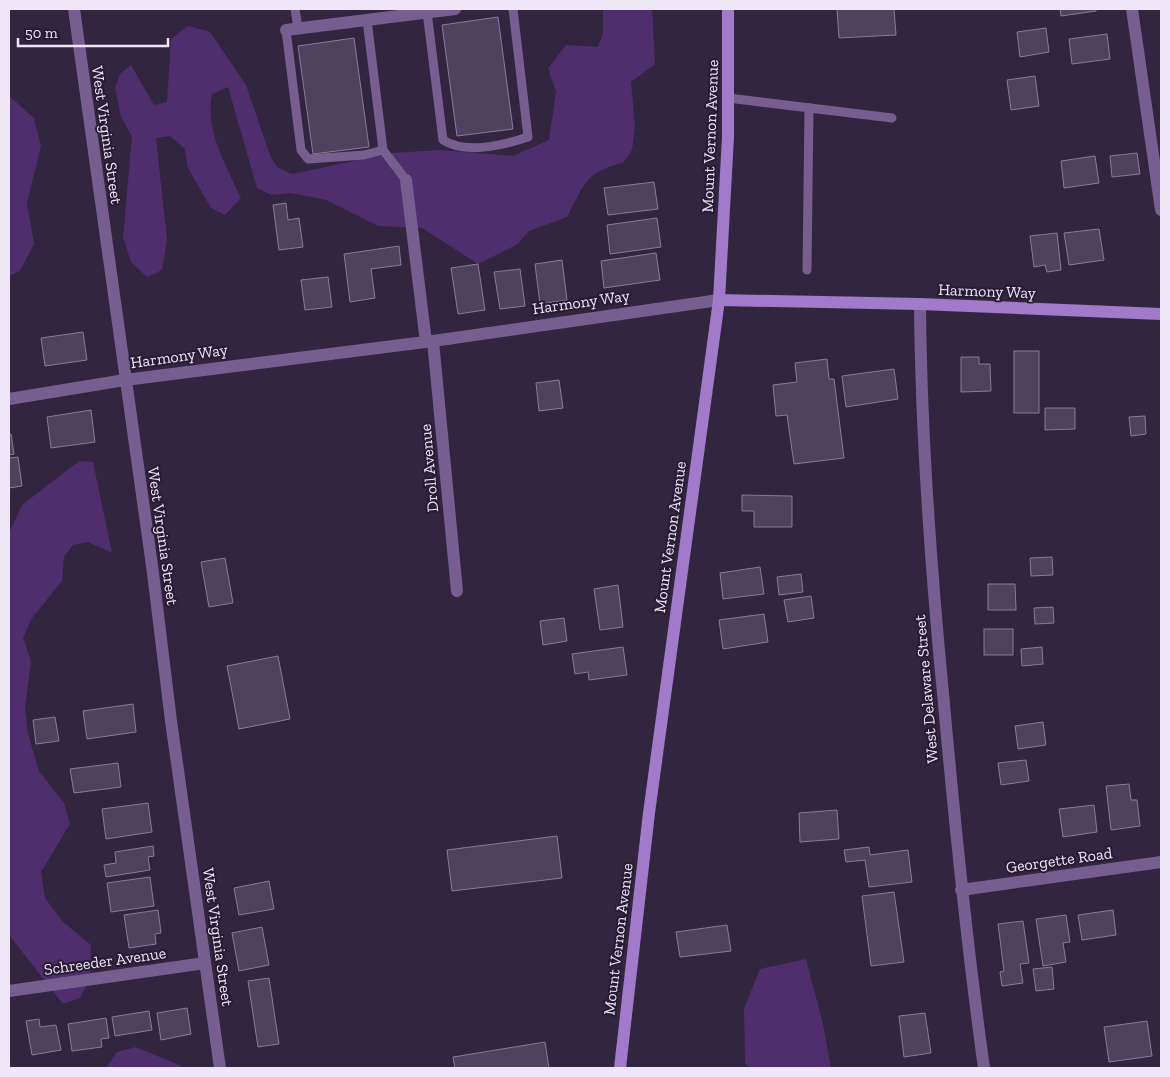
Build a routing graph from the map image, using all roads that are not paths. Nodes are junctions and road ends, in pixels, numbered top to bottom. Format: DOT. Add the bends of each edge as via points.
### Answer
graph roads {
  1 [pos="74,9"];
  2 [pos="295,9"];
  3 [pos="455,9"];
  4 [pos="513,9"];
  5 [pos="728,9"];
  6 [pos="1132,9"];
  7 [pos="427,12"];
  8 [pos="367,20"];
  9 [pos="292,29"];
  10 [pos="728,98"];
  11 [pos="809,108"];
  12 [pos="892,118"];
  13 [pos="383,150"];
  14 [pos="406,180"];
  15 [pos="1161,210"];
  16 [pos="807,270"];
  17 [pos="719,300"];
  18 [pos="920,304"];
  19 [pos="1161,314"];
  20 [pos="430,341"];
  21 [pos="125,380"];
  22 [pos="9,399"];
  23 [pos="456,591"];
  24 [pos="1161,862"];
  25 [pos="961,890"];
  26 [pos="205,963"];
  27 [pos="9,991"];
  28 [pos="220,1068"];
  29 [pos="620,1068"];
  30 [pos="984,1068"];
  1 -- 21 [label="street, West Virginia Street"];
  2 -- 9 [label="lane"];
  3 -- 7 [label="street"];
  4 -- 7 [label="lane" via="528,137 481,146 453,146 443,140"];
  5 -- 10 [label="main road, Mount Vernon Avenue"];
  6 -- 15 [label="street"];
  7 -- 8 [label="street"];
  8 -- 9 [label="street"];
  8 -- 13 [label="lane"];
  9 -- 13 [label="lane" via="302,150 308,159 364,155"];
  10 -- 11 [label="lane"];
  10 -- 17 [label="main road, Mount Vernon Avenue"];
  11 -- 12 [label="lane"];
  11 -- 16 [label="lane"];
  13 -- 14 [label="lane"];
  14 -- 20 [label="street, Droll Avenue"];
  17 -- 18 [label="main road, Harmony Way"];
  17 -- 20 [label="street, Harmony Way"];
  17 -- 29 [label="main road, Mount Vernon Avenue" via="649,813"];
  18 -- 19 [label="main road, Harmony Way"];
  18 -- 25 [label="street, West Delaware Street" via="928,541"];
  20 -- 21 [label="street, Harmony Way"];
  20 -- 23 [label="street, Droll Avenue"];
  21 -- 22 [label="street, Harmony Way"];
  21 -- 26 [label="street, West Virginia Street"];
  24 -- 25 [label="street, Georgette Road"];
  25 -- 30 [label="street, West Delaware Street"];
  26 -- 27 [label="street, Schreeder Avenue"];
  26 -- 28 [label="street, West Virginia Street"];
}
